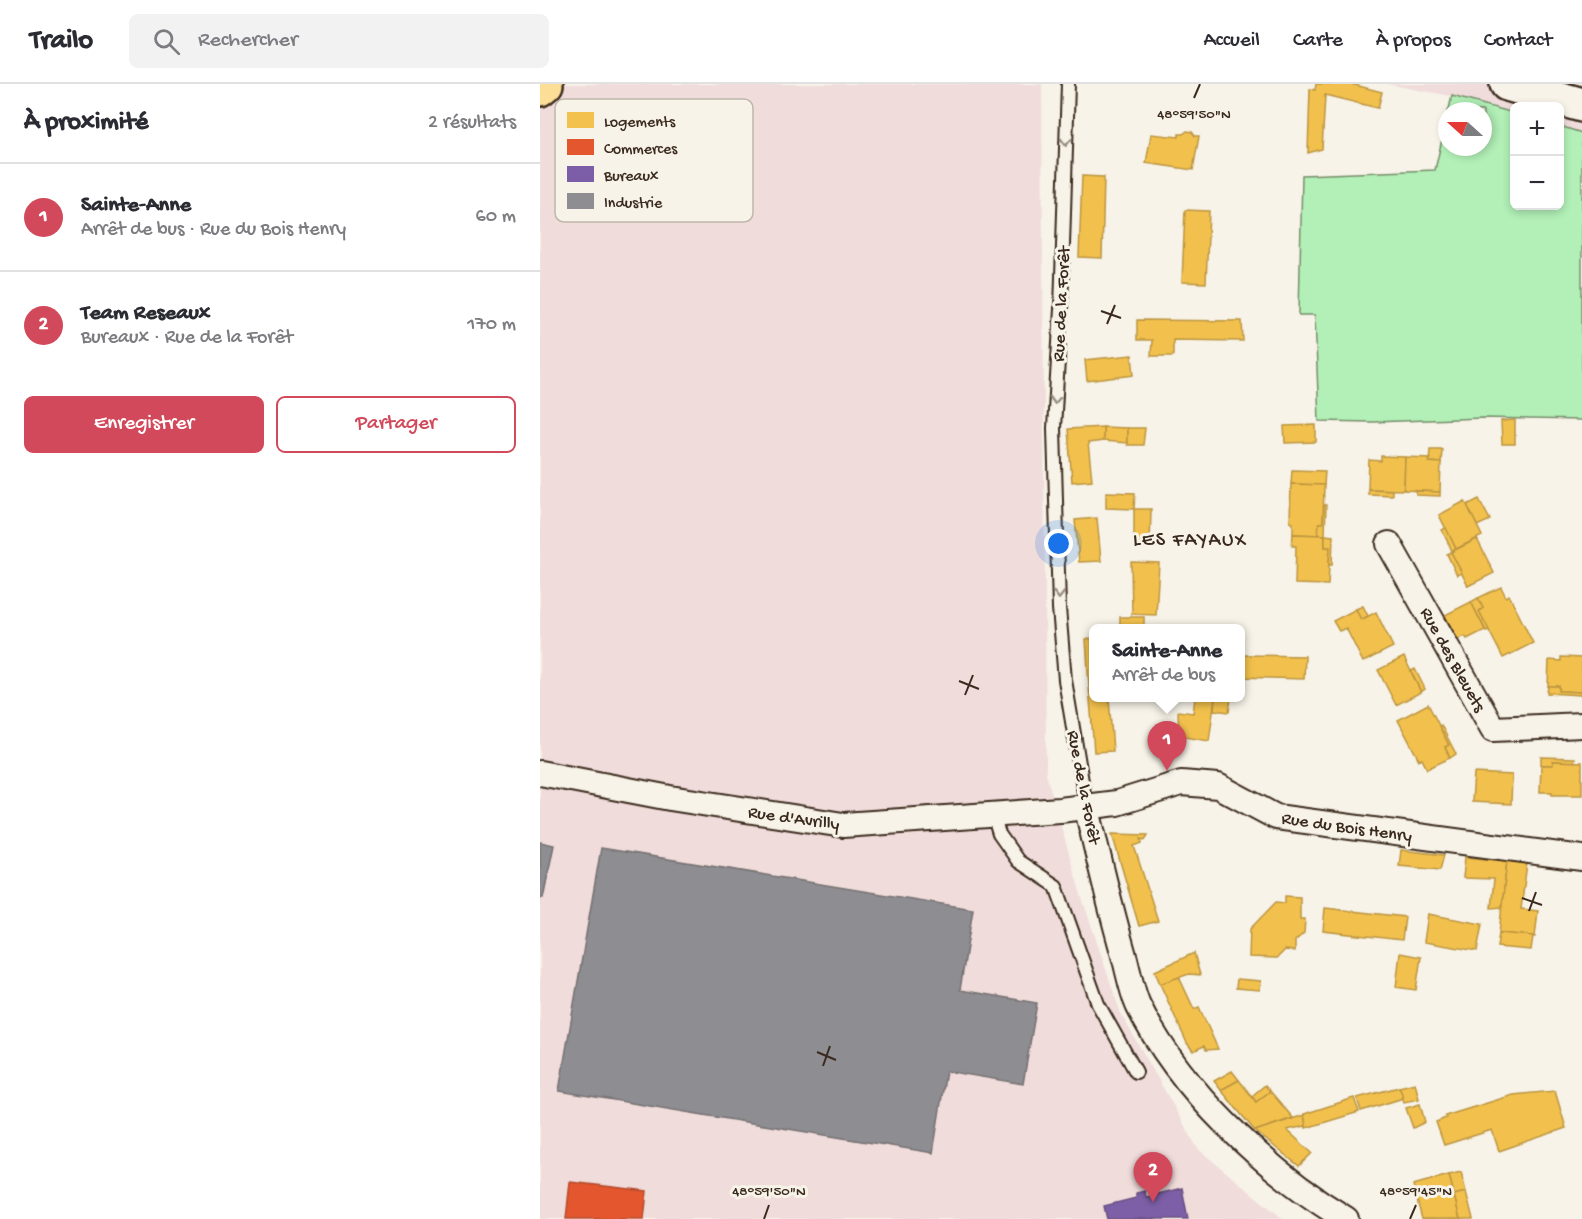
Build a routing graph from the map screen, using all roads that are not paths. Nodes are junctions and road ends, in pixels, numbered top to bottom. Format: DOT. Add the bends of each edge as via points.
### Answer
graph roads {
  1 [pos="546,84"];
  2 [pos="1068,84"];
  3 [pos="1507,84"];
  4 [pos="540,89"];
  5 [pos="1582,105"];
  6 [pos="1389,544"];
  7 [pos="1582,725"];
  8 [pos="540,773"];
  9 [pos="1086,806"];
  10 [pos="993,815"];
  11 [pos="1582,858"];
  12 [pos="1136,1072"];
  13 [pos="1346,1219"];
  1 -- 4 [label="main road"];
  2 -- 9 [label="lane, Rue de la Forêt, one-way" via="1054,428 1065,680"];
  3 -- 5 [label="main road"];
  6 -- 7 [label="street, Rue des Bleuets" via="1493,729"];
  8 -- 10 [label="street, Rue d'Avrilly" via="843,825"];
  9 -- 10 [label="street, Rue d'Avrilly"];
  9 -- 11 [label="street, Rue du Bois Henry" via="1117,803 1180,783 1218,786 1276,817"];
  9 -- 13 [label="street, Rue de la Forêt" via="1138,1004 1180,1074 1244,1142 1317,1202"];
  10 -- 12 [label="lane" via="999,834 1018,861 1056,886 1098,1004"];
}
